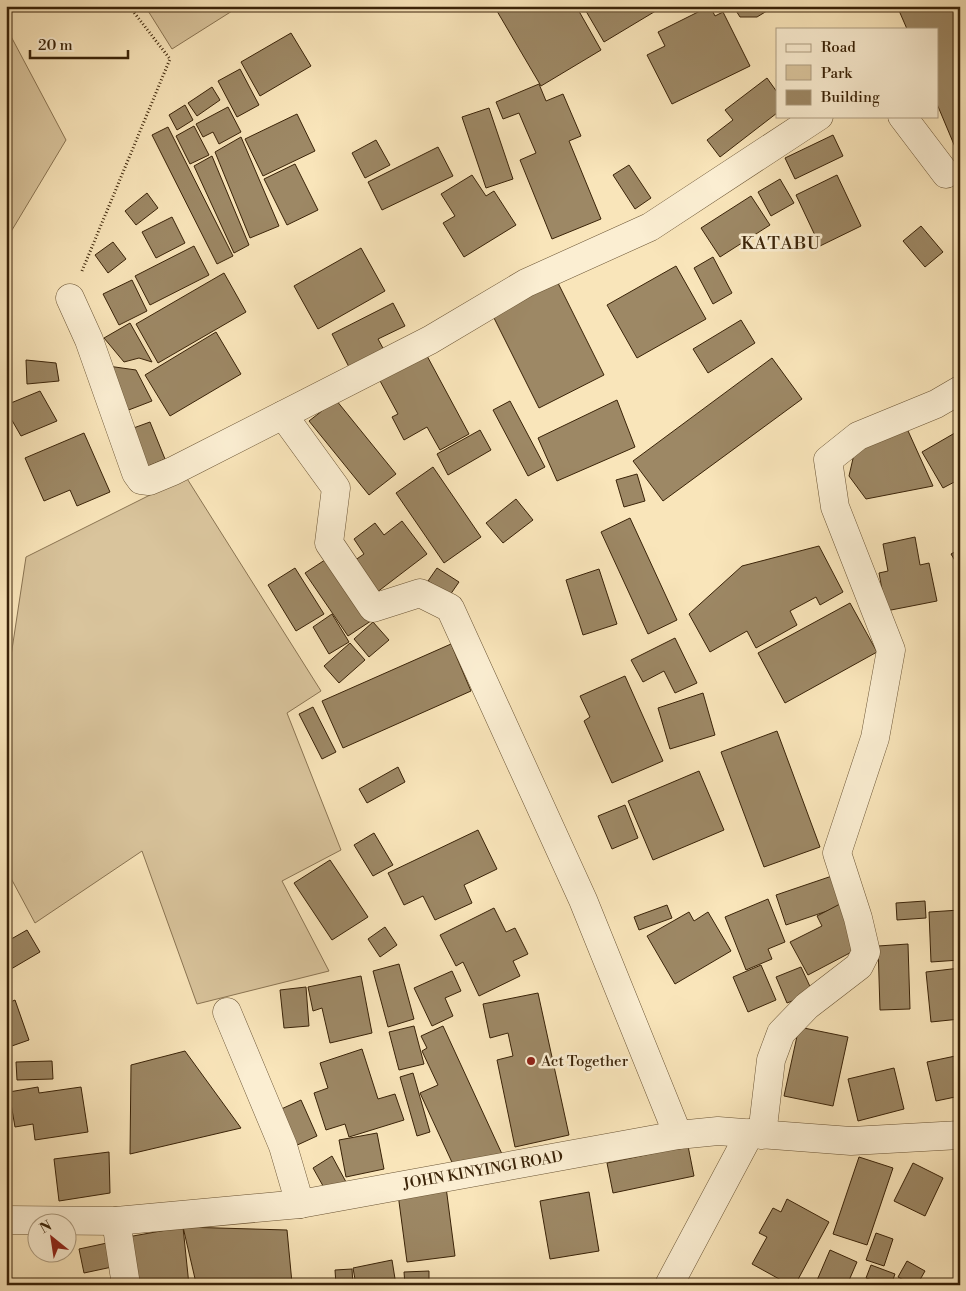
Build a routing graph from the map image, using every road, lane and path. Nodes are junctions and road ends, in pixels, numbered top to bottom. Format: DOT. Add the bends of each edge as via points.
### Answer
graph roads {
  1 [pos="129,6"];
  2 [pos="816,118"];
  3 [pos="904,118"];
  4 [pos="955,178"];
  5 [pos="70,298"];
  6 [pos="960,390"];
  7 [pos="283,416"];
  8 [pos="227,1012"];
  9 [pos="756,1134"];
  10 [pos="678,1135"];
  11 [pos="960,1135"];
  12 [pos="300,1204"];
  13 [pos="6,1220"];
  14 [pos="116,1221"];
  15 [pos="126,1285"];
  16 [pos="669,1285"];
  1 -- 5 [label="path" via="170,59"];
  2 -- 7 [label="street" via="650,227 526,283 430,340"];
  3 -- 4 [label="street"];
  5 -- 7 [label="street" via="141,480 149,481 173,471"];
  6 -- 9 [label="street" via="936,404 858,436 828,460 835,507 891,650 876,738 837,852 866,952 859,966 806,1006 781,1033 771,1060"];
  7 -- 10 [label="street" via="336,488 329,543 373,608 420,593 450,608 583,900"];
  8 -- 12 [label="street" via="283,1146"];
  9 -- 10 [label="street, JOHN KINYINGI ROAD" via="718,1131"];
  9 -- 11 [label="street, JOHN KINYINGI ROAD" via="851,1141"];
  9 -- 16 [label="street"];
  10 -- 12 [label="street, JOHN KINYINGI ROAD"];
  12 -- 14 [label="street, JOHN KINYINGI ROAD"];
  13 -- 14 [label="street, JOHN KINYINGI ROAD"];
  14 -- 15 [label="street"];
}
